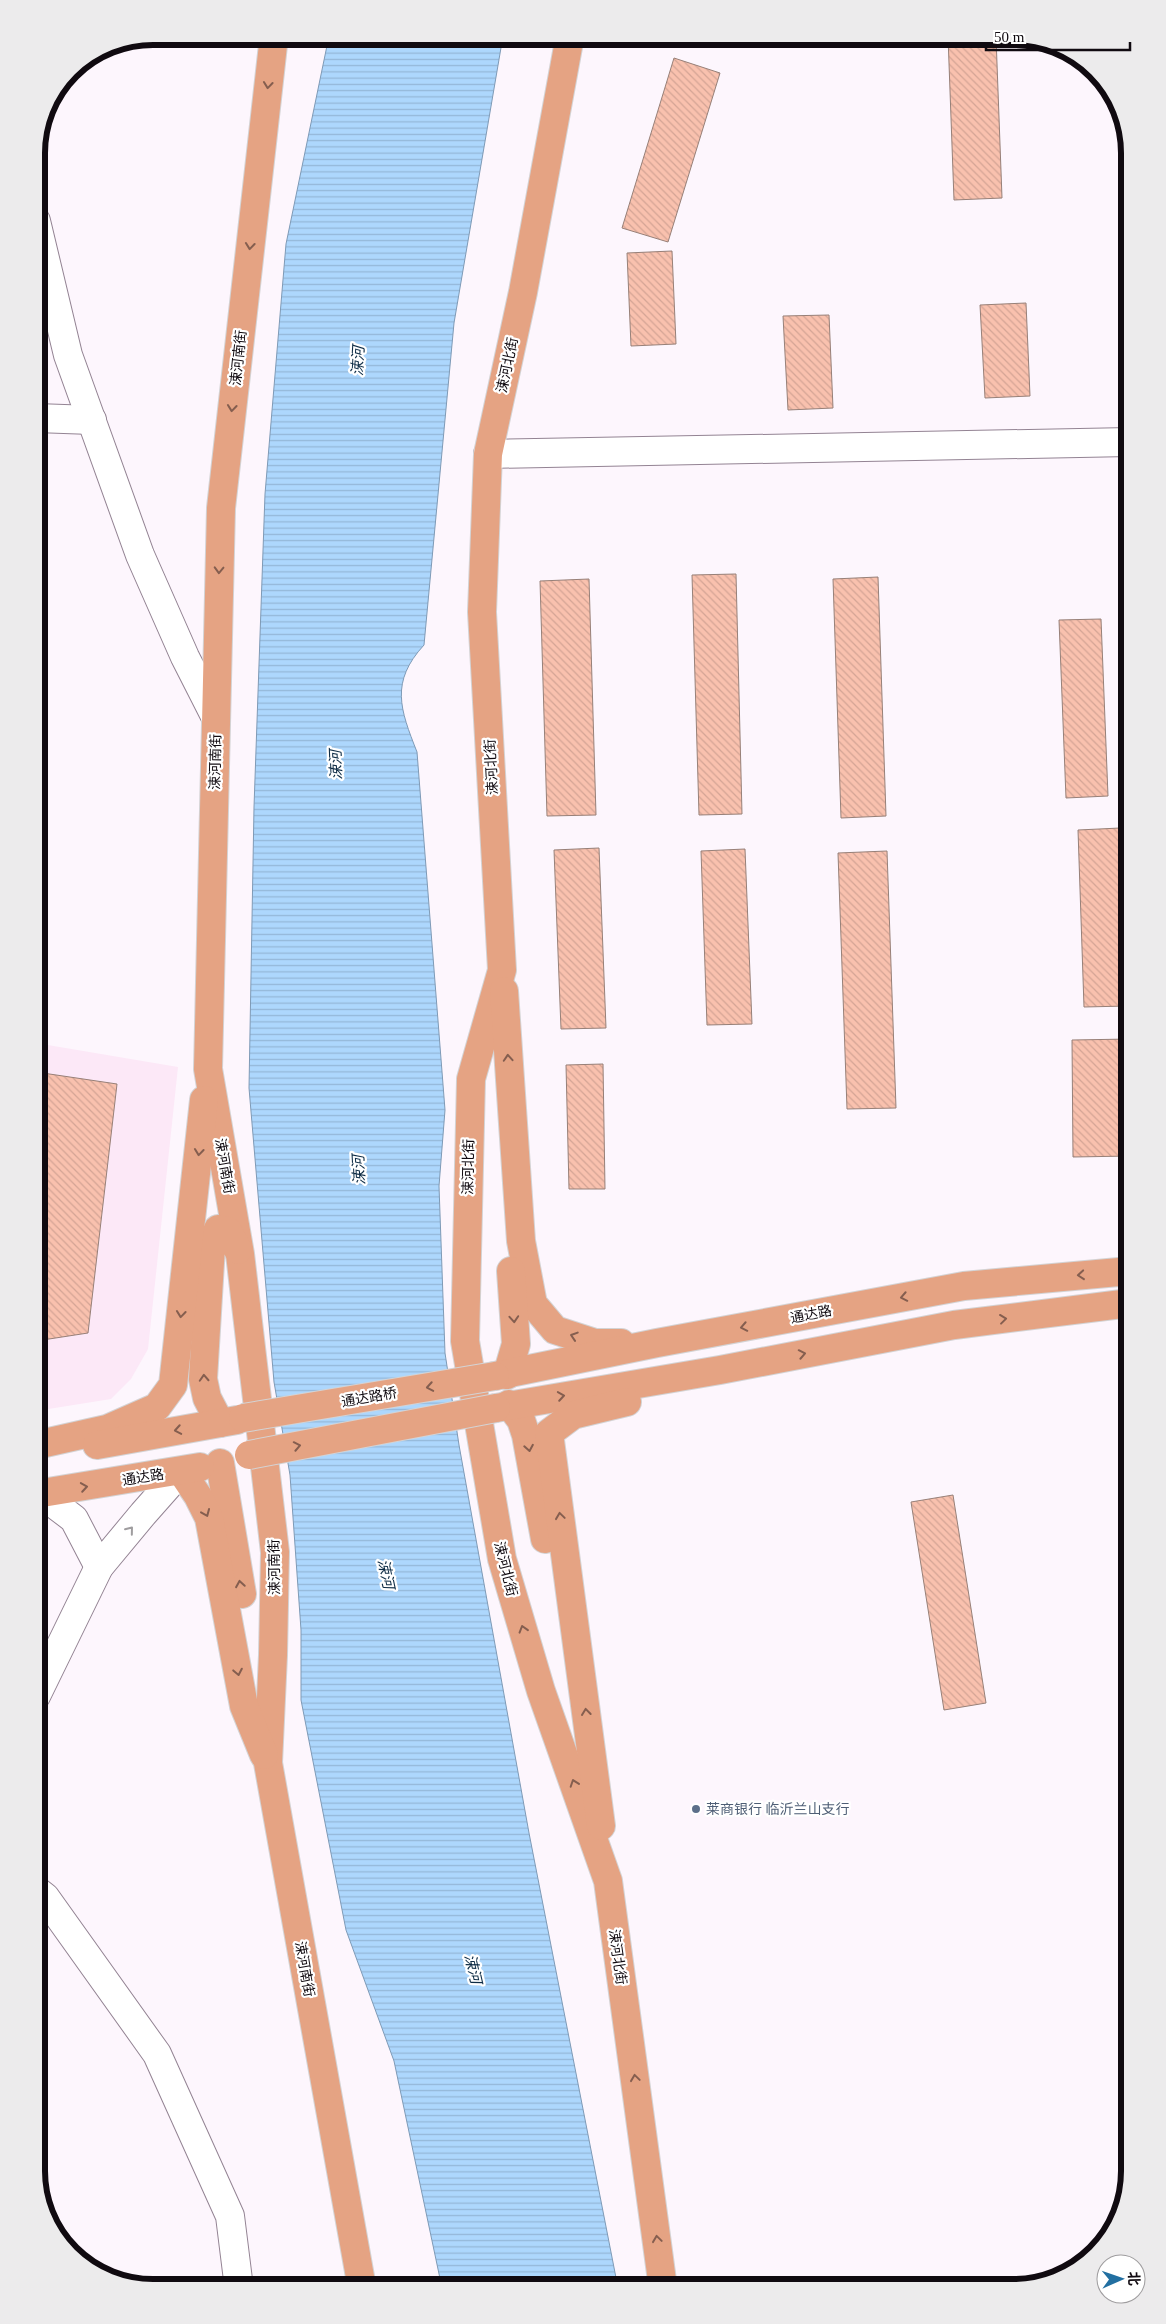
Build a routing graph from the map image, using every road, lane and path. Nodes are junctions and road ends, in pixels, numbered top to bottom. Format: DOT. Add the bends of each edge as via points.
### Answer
graph roads {
  1 [pos="273,45"];
  2 [pos="568,45"];
  3 [pos="45,259"];
  4 [pos="45,418"];
  5 [pos="92,420"];
  6 [pos="1121,442"];
  7 [pos="488,454"];
  8 [pos="216,718"];
  9 [pos="502,970"];
  10 [pos="208,1069"];
  11 [pos="470,1101"];
  12 [pos="240,1254"];
  13 [pos="1121,1272"];
  14 [pos="1121,1304"];
  15 [pos="657,1343"];
  16 [pos="720,1370"];
  17 [pos="501,1375"];
  18 [pos="502,1406"];
  19 [pos="232,1421"];
  20 [pos="45,1443"];
  21 [pos="45,1454"];
  22 [pos="220,1463"];
  23 [pos="181,1471"];
  24 [pos="45,1493"];
  25 [pos="45,1498"];
  26 [pos="99,1567"];
  27 [pos="273,1655"];
  28 [pos="45,1678"];
  29 [pos="541,1691"];
  30 [pos="268,1763"];
  31 [pos="608,1882"];
  32 [pos="45,1897"];
  33 [pos="238,2279"];
  34 [pos="360,2279"];
  35 [pos="662,2279"];
  1 -- 8 [label="main road, 涑河南街, one-way" via="221,508"];
  2 -- 7 [label="main road, 涑河北街" via="523,292"];
  3 -- 5 [label="street" via="68,355"];
  4 -- 5 [label="street"];
  5 -- 8 [label="street" via="140,555"];
  6 -- 7 [label="street"];
  7 -- 9 [label="main road, 涑河北街" via="482,612"];
  8 -- 10 [label="main road, 涑河南街"];
  9 -- 11 [label="main road, 涑河北街" via="471,1079"];
  15 -- 9 [label="main road, one-way" via="595,1343 555,1330 533,1304 520,1241"];
  10 -- 12 [label="main road, 涑河南街"];
  10 -- 20 [label="main road, one-way" via="173,1385 157,1407 107,1429"];
  11 -- 17 [label="main road, one-way" via="477,1092 486,1090 495,1091 500,1100 516,1344"];
  29 -- 11 [label="main road, 涑河北街, one-way" via="502,1559 465,1341"];
  19 -- 12 [label="main road, one-way" via="207,1398 203,1379 210,1246 218,1229 228,1230"];
  12 -- 27 [label="main road, 涑河南街" via="276,1552"];
  13 -- 15 [label="main road, 通达路, one-way" via="964,1286"];
  16 -- 14 [label="main road, one-way" via="954,1324"];
  15 -- 17 [label="main road, 通达路"];
  18 -- 16 [label="main road, one-way"];
  31 -- 16 [label="main road, one-way" via="549,1433 573,1415 660,1394"];
  17 -- 19 [label="main road, 通达路桥, one-way, bridge"];
  22 -- 18 [label="main road, 通达路, one-way, bridge"];
  18 -- 29 [label="main road, one-way" via="521,1420 526,1435 569,1692 566,1702 556,1703"];
  19 -- 21 [label="main road, one-way"];
  22 -- 23 [label="main road, 通达路"];
  27 -- 22 [label="main road, one-way" via="258,1665 249,1641"];
  24 -- 23 [label="main road, 通达路, one-way"];
  26 -- 23 [label="street, one-way"];
  23 -- 30 [label="main road, one-way" via="208,1518 244,1706"];
  25 -- 26 [label="street" via="74,1519"];
  26 -- 28 [label="street"];
  27 -- 30 [label="main road, 涑河南街"];
  31 -- 29 [label="main road, 涑河北街, one-way"];
  30 -- 34 [label="main road, 涑河南街"];
  35 -- 31 [label="main road, 涑河北街, one-way"];
  32 -- 33 [label="street" via="157,2054 230,2216"];
}
